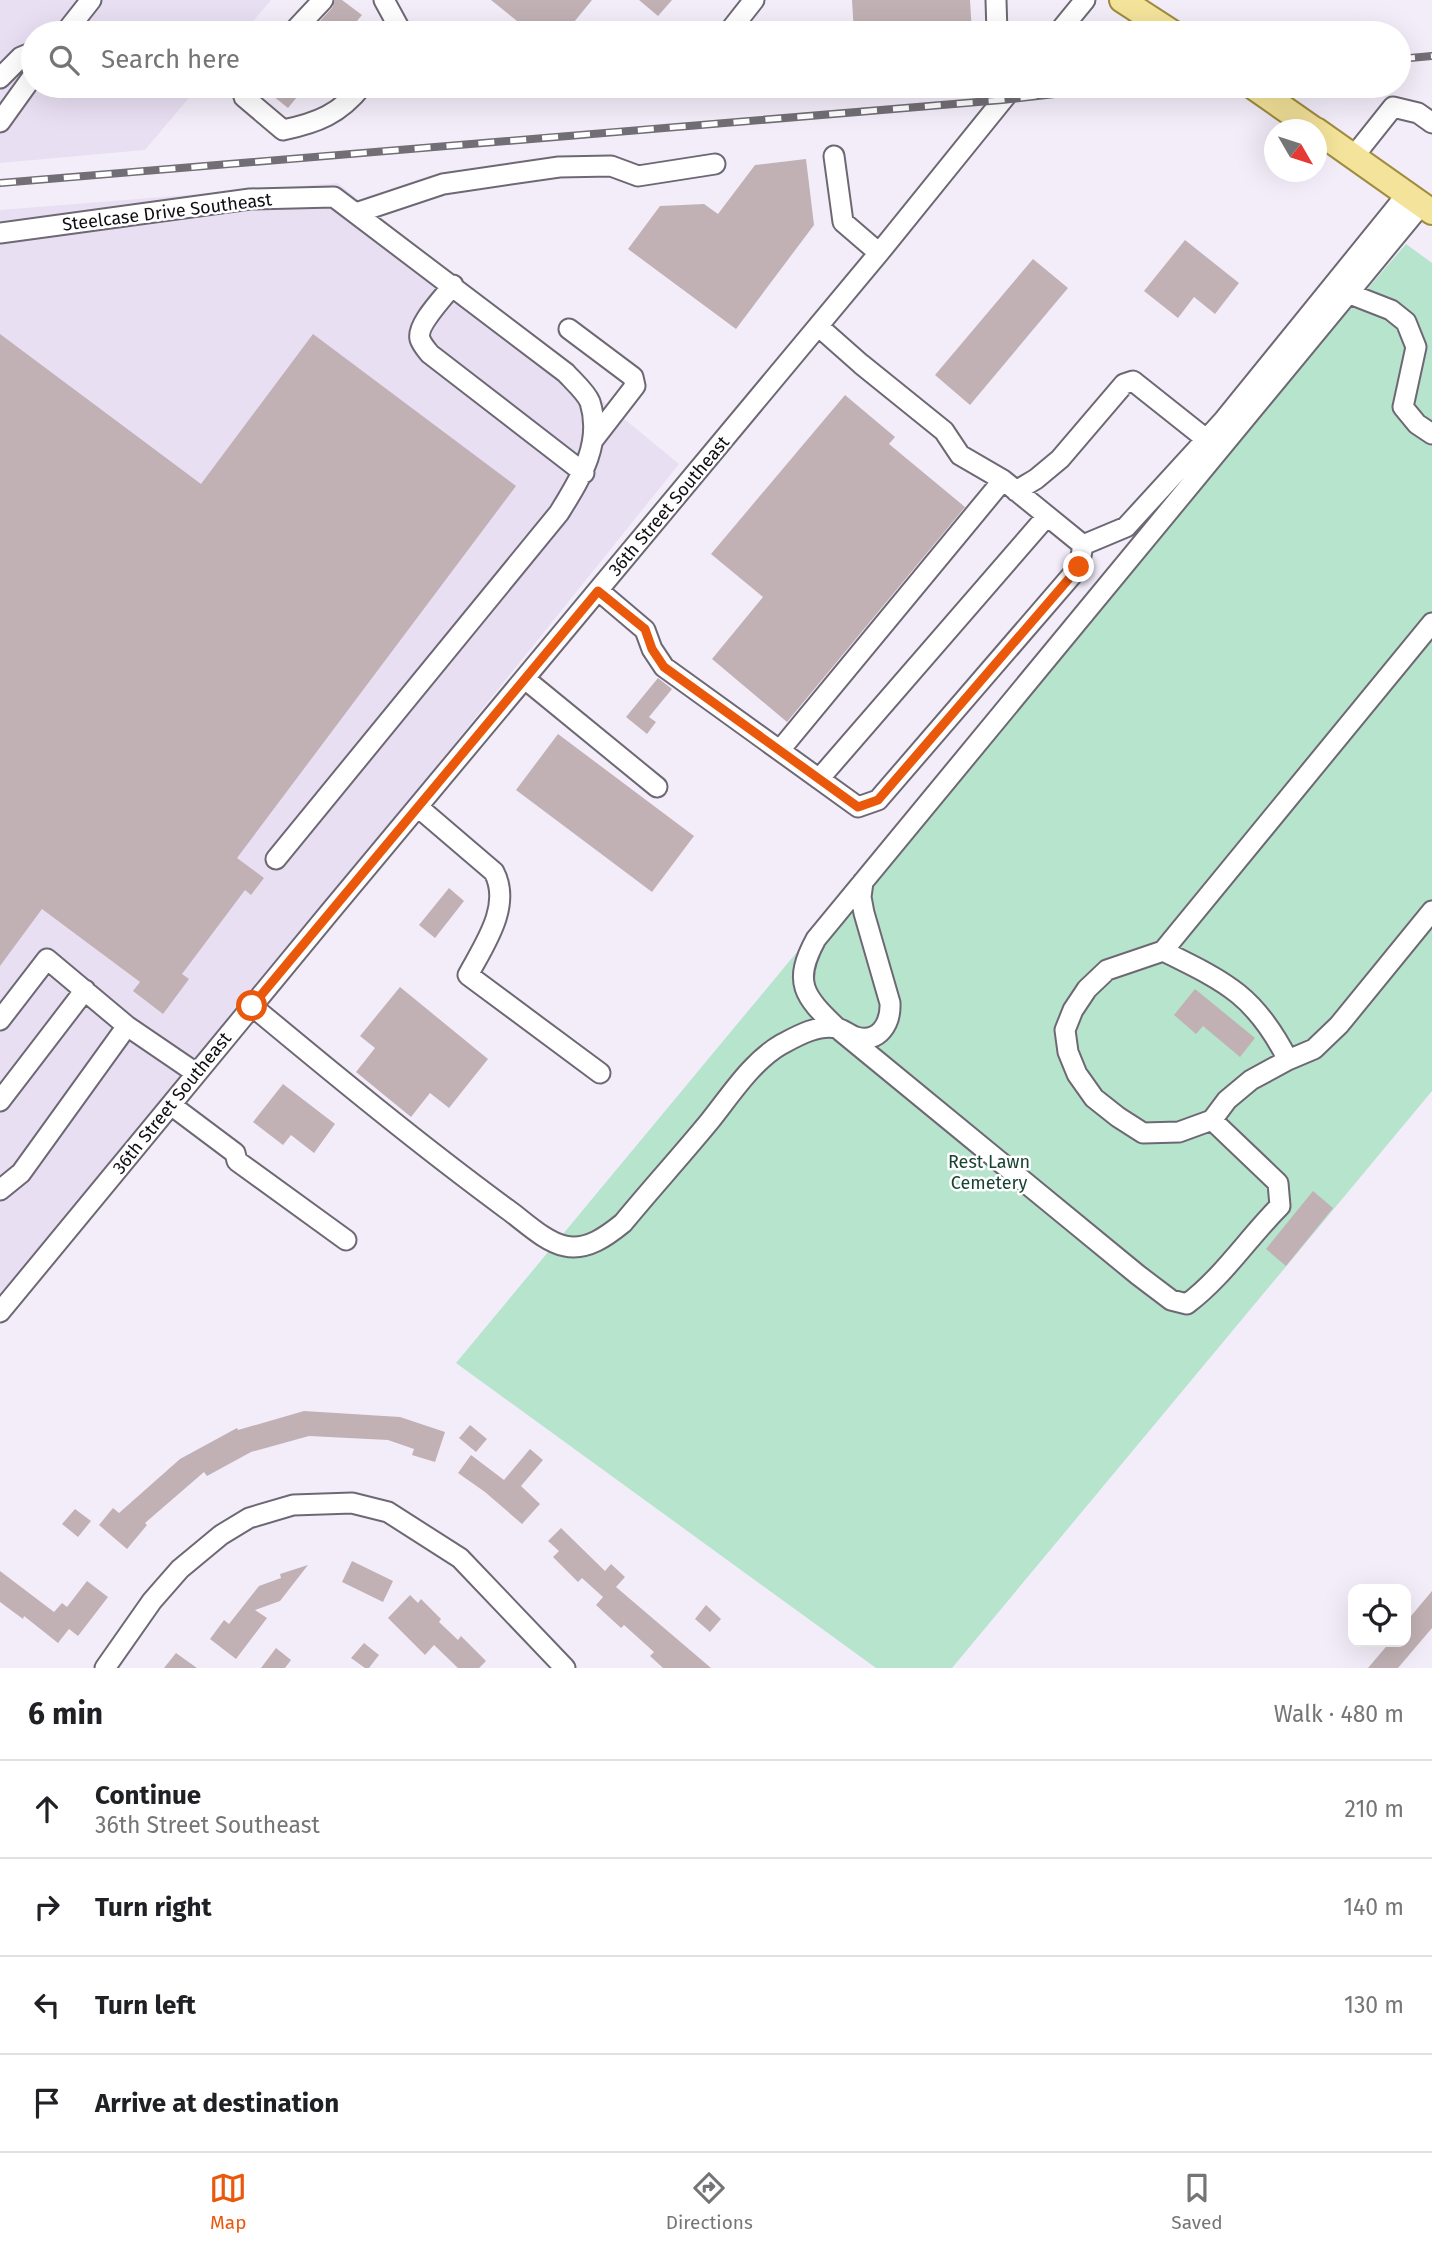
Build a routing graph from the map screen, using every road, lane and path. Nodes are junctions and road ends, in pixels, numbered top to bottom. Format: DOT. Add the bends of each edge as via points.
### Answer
graph roads {
  1 [pos="91,0"];
  2 [pos="323,0"];
  3 [pos="384,0"];
  4 [pos="754,0"];
  5 [pos="996,0"];
  6 [pos="1085,0"];
  7 [pos="1122,0"];
  8 [pos="74,21"];
  9 [pos="303,21"];
  10 [pos="395,21"];
  11 [pos="737,21"];
  12 [pos="997,21"];
  13 [pos="1068,21"];
  14 [pos="1154,21"];
  15 [pos="21,57"];
  16 [pos="0,78"];
  17 [pos="21,93"];
  18 [pos="245,98"];
  19 [pos="352,98"];
  20 [pos="1004,98"];
  21 [pos="1269,98"];
  22 [pos="1427,114"];
  23 [pos="1300,119"];
  24 [pos="0,122"];
  25 [pos="1327,138"];
  26 [pos="834,156"];
  27 [pos="1354,156"];
  28 [pos="715,164"];
  29 [pos="1421,203"];
  30 [pos="356,213"];
  31 [pos="0,233"];
  32 [pos="879,253"];
  33 [pos="453,285"];
  34 [pos="1350,294"];
  35 [pos="818,326"];
  36 [pos="569,329"];
  37 [pos="1432,434"];
  38 [pos="594,439"];
  39 [pos="1206,439"];
  40 [pos="584,473"];
  41 [pos="1010,485"];
  42 [pos="1047,516"];
  43 [pos="1083,545"];
  44 [pos="598,591"];
  45 [pos="1432,622"];
  46 [pos="525,679"];
  47 [pos="780,750"];
  48 [pos="819,779"];
  49 [pos="657,787"];
  50 [pos="418,807"];
  51 [pos="276,859"];
  52 [pos="863,882"];
  53 [pos="1432,911"];
  54 [pos="1163,951"];
  55 [pos="85,990"];
  56 [pos="252,1006"];
  57 [pos="0,1020"];
  58 [pos="127,1026"];
  59 [pos="836,1028"];
  60 [pos="1288,1060"];
  61 [pos="196,1073"];
  62 [pos="600,1073"];
  63 [pos="0,1101"];
  64 [pos="171,1105"];
  65 [pos="1212,1120"];
  66 [pos="0,1190"];
  67 [pos="346,1240"];
  68 [pos="0,1312"];
  69 [pos="105,1668"];
  70 [pos="565,1668"];
  1 -- 8 [label="street"];
  2 -- 9 [label="street"];
  3 -- 10 [label="street"];
  4 -- 11 [label="street"];
  5 -- 12 [label="street"];
  6 -- 13 [label="street"];
  7 -- 14 [label="main road"];
  15 -- 16 [label="street"];
  17 -- 24 [label="street"];
  18 -- 19 [label="street" via="283,130 310,124"];
  20 -- 32 [label="street, 36th Street Southeast"];
  21 -- 23 [label="main road"];
  22 -- 27 [label="street" via="1393,107"];
  25 -- 27 [label="main road"];
  26 -- 32 [label="street" via="844,222"];
  27 -- 29 [label="main road"];
  28 -- 30 [label="street" via="638,176 611,166 559,167 443,184"];
  29 -- 34 [label="street"];
  29 -- 39 [label="street"];
  30 -- 31 [label="street, Steelcase Drive Southeast" via="334,197 250,199"];
  30 -- 33 [label="street"];
  32 -- 35 [label="street, 36th Street Southeast"];
  33 -- 38 [label="street" via="566,373 589,400"];
  33 -- 40 [label="street" via="422,326 422,344"];
  34 -- 37 [label="street" via="1391,310 1406,322 1416,347 1403,407"];
  34 -- 52 [label="street"];
  35 -- 41 [label="street" via="944,431 960,455"];
  35 -- 44 [label="street, 36th Street Southeast"];
  36 -- 38 [label="street" via="633,377 635,386"];
  38 -- 40 [label="street"];
  39 -- 41 [label="street" via="1132,381 1124,384 1042,475"];
  39 -- 43 [label="street" via="1126,527"];
  40 -- 51 [label="street" via="559,513"];
  41 -- 42 [label="street"];
  41 -- 47 [label="street"];
  42 -- 43 [label="street"];
  42 -- 48 [label="street"];
  43 -- 48 [label="street" via="1079,567 878,800 858,807"];
  44 -- 46 [label="street, 36th Street Southeast"];
  44 -- 47 [label="street" via="645,629 664,667"];
  45 -- 54 [label="street"];
  46 -- 49 [label="street"];
  46 -- 50 [label="street, 36th Street Southeast"];
  47 -- 48 [label="street"];
  50 -- 56 [label="street, 36th Street Southeast"];
  50 -- 62 [label="street" via="494,872 500,885 496,922 468,975"];
  52 -- 59 [label="street" via="816,939 804,972 812,1003"];
  52 -- 59 [label="street" via="864,913 891,1015 880,1033 870,1037 858,1038"];
  53 -- 60 [label="street" via="1339,1025 1314,1049"];
  54 -- 60 [label="street" via="1233,988 1258,1011"];
  54 -- 65 [label="street" via="1107,970 1087,989 1065,1030 1068,1052 1094,1098 1143,1133 1179,1132"];
  55 -- 57 [label="street" via="47,959"];
  55 -- 58 [label="street"];
  55 -- 63 [label="street"];
  56 -- 59 [label="street" via="470,1182 565,1247 605,1238 623,1223 752,1070 778,1046 803,1033"];
  56 -- 61 [label="street, 36th Street Southeast"];
  58 -- 61 [label="street"];
  58 -- 66 [label="street" via="21,1173"];
  59 -- 65 [label="street" via="1138,1275 1171,1300 1187,1304 1205,1291 1280,1206 1278,1183"];
  60 -- 65 [label="street" via="1251,1080"];
  61 -- 64 [label="street, 36th Street Southeast"];
  64 -- 67 [label="street" via="235,1153 237,1161"];
  64 -- 68 [label="street, 36th Street Southeast"];
  69 -- 70 [label="street" via="159,1593 220,1535 249,1518 293,1505 352,1503 388,1513 460,1558"];
}
